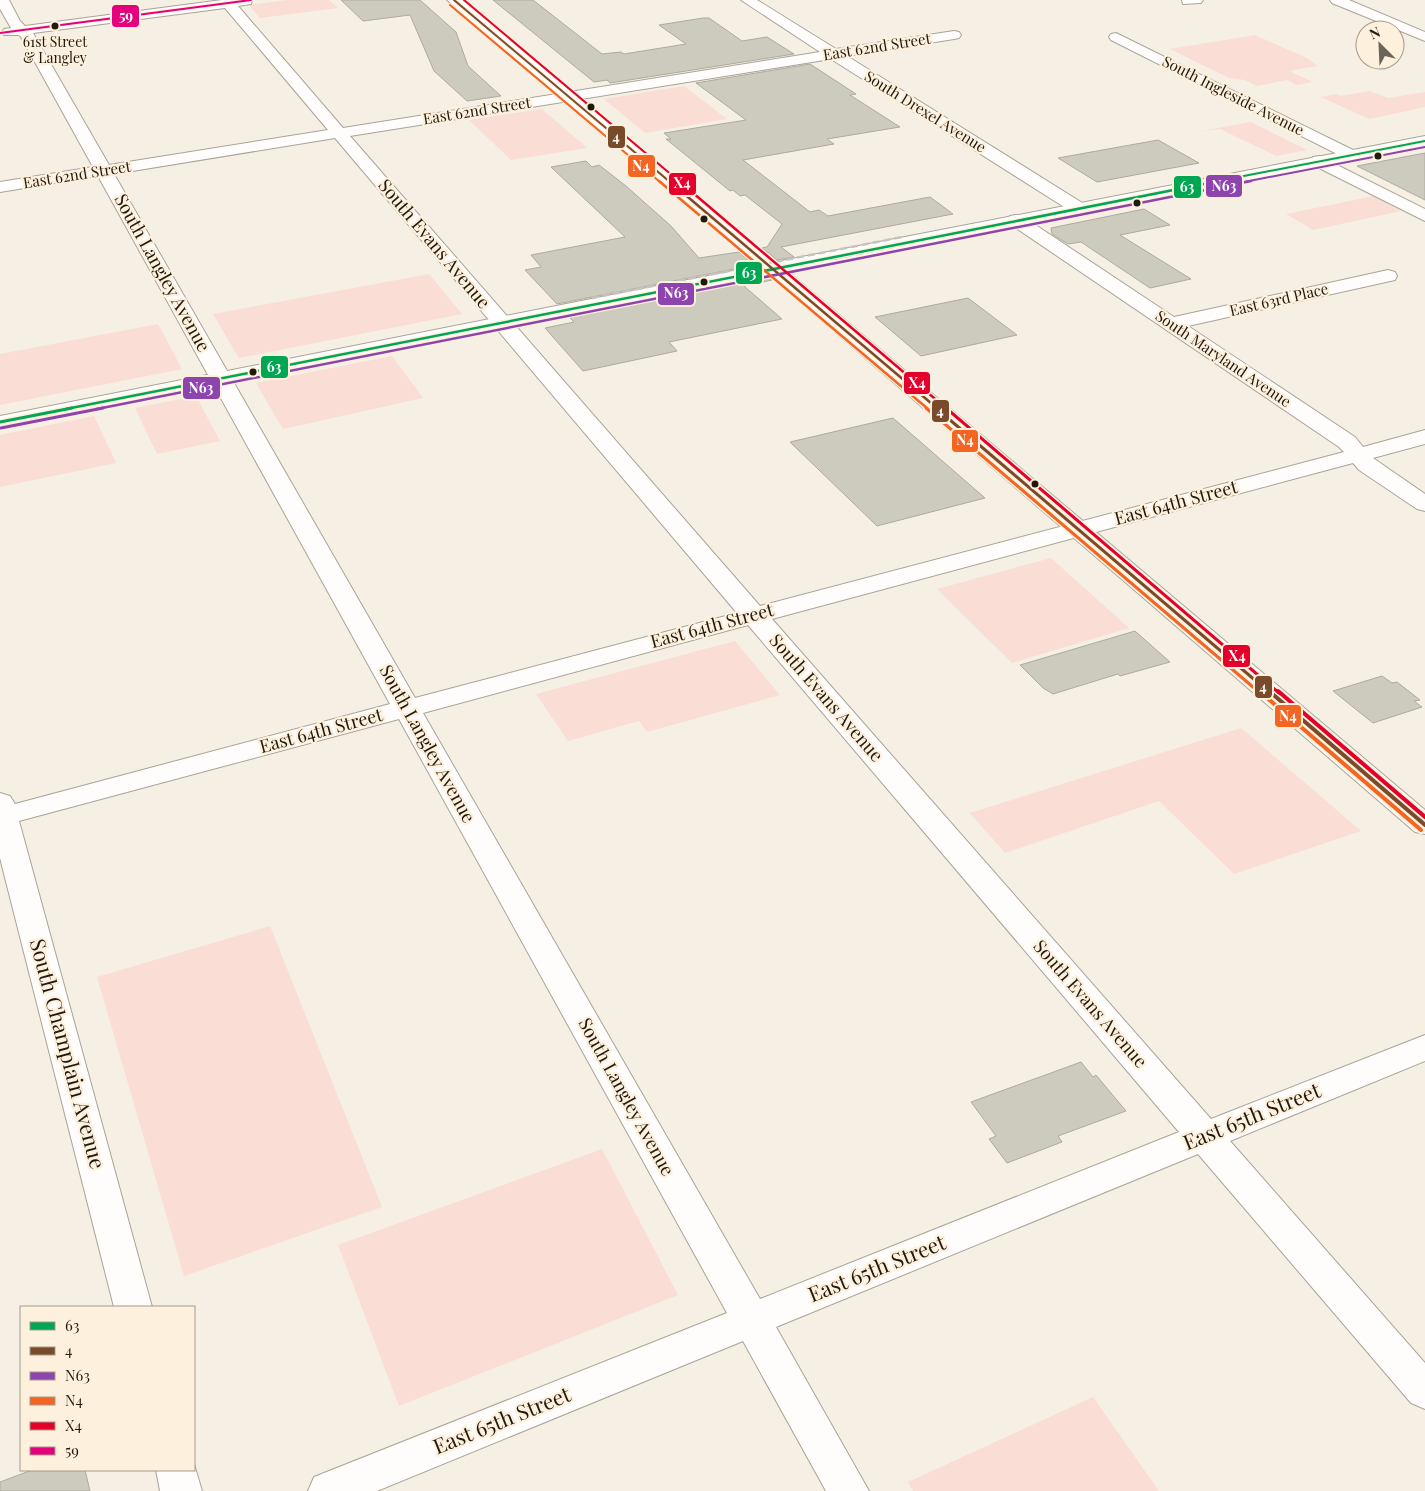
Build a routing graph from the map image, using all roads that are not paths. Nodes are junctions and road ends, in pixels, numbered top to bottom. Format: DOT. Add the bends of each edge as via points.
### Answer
graph roads {
  1 [pos="2,0"];
  2 [pos="251,0"];
  3 [pos="454,0"];
  4 [pos="748,0"];
  5 [pos="1337,0"];
  6 [pos="228,3"];
  7 [pos="11,32"];
  8 [pos="954,35"];
  9 [pos="1116,37"];
  10 [pos="1425,37"];
  11 [pos="833,54"];
  12 [pos="569,97"];
  13 [pos="340,133"];
  14 [pos="1425,141"];
  15 [pos="1351,155"];
  16 [pos="1319,161"];
  17 [pos="104,170"];
  18 [pos="0,187"];
  19 [pos="1078,208"];
  20 [pos="1425,216"];
  21 [pos="1016,220"];
  22 [pos="772,268"];
  23 [pos="1388,276"];
  24 [pos="500,322"];
  25 [pos="1171,324"];
  26 [pos="221,378"];
  27 [pos="0,422"];
  28 [pos="1425,437"];
  29 [pos="1359,454"];
  30 [pos="1425,504"];
  31 [pos="1077,529"];
  32 [pos="754,615"];
  33 [pos="407,708"];
  34 [pos="1,811"];
  35 [pos="1425,825"];
  36 [pos="1425,1046"];
  37 [pos="1204,1136"];
  38 [pos="133,1306"];
  39 [pos="752,1320"];
  40 [pos="1425,1391"];
  41 [pos="176,1471"];
  42 [pos="181,1491"];
  43 [pos="329,1491"];
  44 [pos="848,1491"];
  1 -- 7 [label="street, South Langley Avenue" via="14,23"];
  2 -- 6 [label="street"];
  3 -- 12 [label="street"];
  4 -- 11 [label="street, South Drexel Avenue"];
  5 -- 10 [label="street"];
  6 -- 7 [label="street"];
  6 -- 13 [label="street, South Evans Avenue"];
  7 -- 17 [label="street, South Langley Avenue" via="27,35"];
  8 -- 11 [label="street, East 62nd Street"];
  9 -- 15 [label="street, South Ingleside Avenue"];
  11 -- 12 [label="street, East 62nd Street"];
  11 -- 19 [label="street, South Drexel Avenue"];
  12 -- 13 [label="street, East 62nd Street"];
  12 -- 22 [label="street"];
  13 -- 17 [label="street, East 62nd Street"];
  13 -- 24 [label="street, South Evans Avenue"];
  14 -- 15 [label="street"];
  15 -- 16 [label="street"];
  16 -- 19 [label="street"];
  16 -- 20 [label="street"];
  17 -- 18 [label="street, East 62nd Street"];
  17 -- 26 [label="street, South Langley Avenue"];
  19 -- 21 [label="street"];
  21 -- 22 [label="street"];
  21 -- 25 [label="street, South Maryland Avenue"];
  22 -- 24 [label="street"];
  22 -- 31 [label="street"];
  23 -- 25 [label="street, East 63rd Place"];
  24 -- 26 [label="street"];
  24 -- 32 [label="street, South Evans Avenue"];
  25 -- 29 [label="street, South Maryland Avenue" via="1347,442"];
  26 -- 27 [label="street"];
  26 -- 33 [label="street, South Langley Avenue"];
  28 -- 29 [label="street, East 64th Street"];
  29 -- 30 [label="street, South Maryland Avenue" via="1366,465"];
  29 -- 31 [label="street, East 64th Street"];
  31 -- 32 [label="street, East 64th Street"];
  31 -- 35 [label="street"];
  32 -- 33 [label="street, East 64th Street"];
  32 -- 37 [label="street, South Evans Avenue"];
  33 -- 34 [label="street, East 64th Street"];
  33 -- 39 [label="street, South Langley Avenue"];
  34 -- 38 [label="street, South Champlain Avenue"];
  36 -- 37 [label="street, East 65th Street"];
  37 -- 39 [label="street, East 65th Street"];
  37 -- 40 [label="street, South Evans Avenue"];
  39 -- 43 [label="street, East 65th Street"];
  39 -- 44 [label="street, South Langley Avenue"];
  41 -- 42 [label="street"];
}
